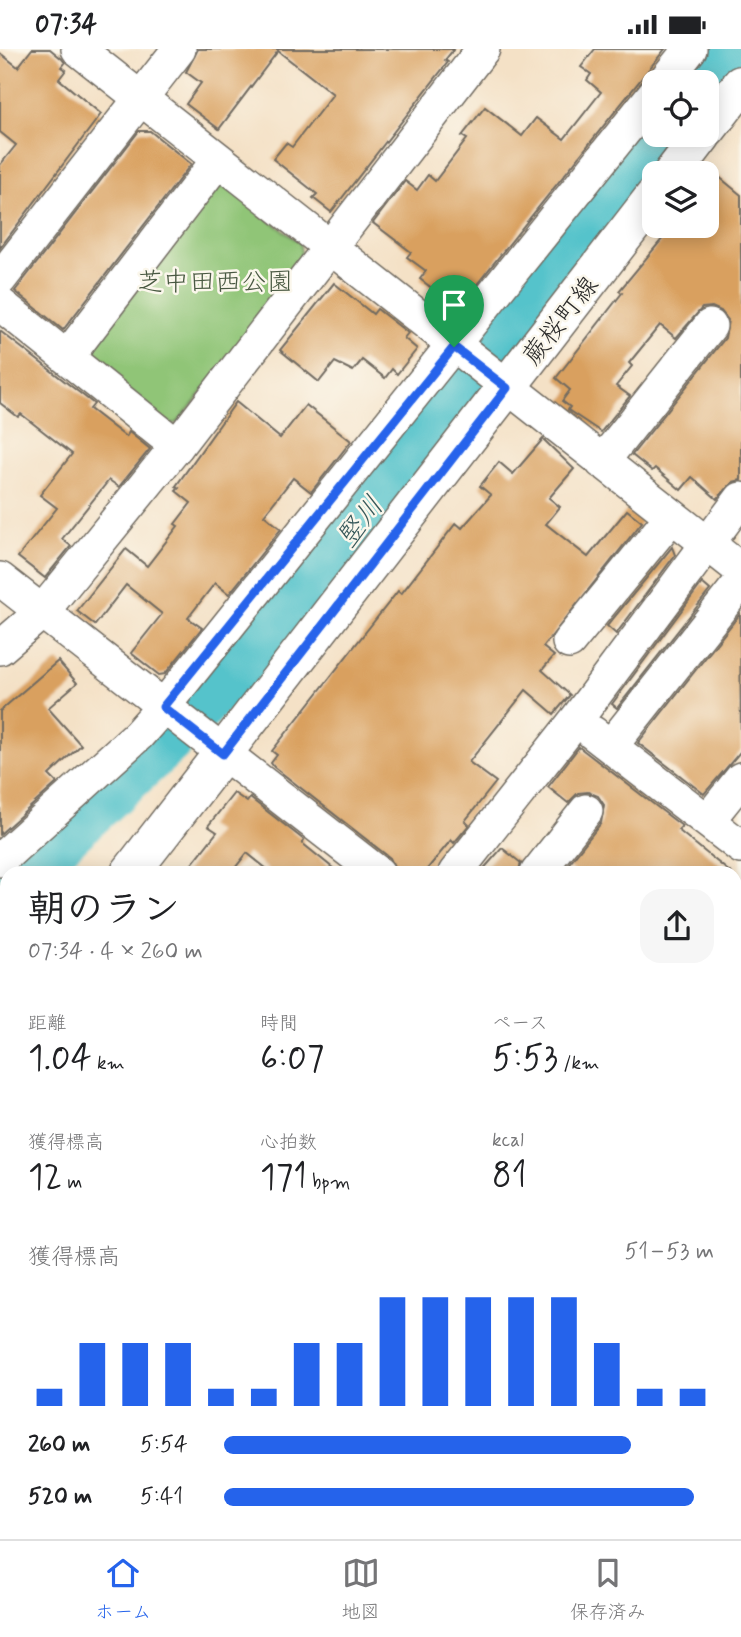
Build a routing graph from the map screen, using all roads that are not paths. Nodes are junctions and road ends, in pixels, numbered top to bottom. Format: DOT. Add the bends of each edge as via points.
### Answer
graph roads {
  1 [pos="78,49"];
  2 [pos="179,49"];
  3 [pos="483,49"];
  4 [pos="690,49"];
  5 [pos="673,70"];
  6 [pos="741,85"];
  7 [pos="141,97"];
  8 [pos="642,110"];
  9 [pos="719,113"];
  10 [pos="693,147"];
  11 [pos="218,160"];
  12 [pos="682,161"];
  13 [pos="642,212"];
  14 [pos="330,249"];
  15 [pos="0,279"];
  16 [pos="0,305"];
  17 [pos="710,326"];
  18 [pos="459,351"];
  19 [pos="67,358"];
  20 [pos="502,384"];
  21 [pos="177,446"];
  22 [pos="602,462"];
  23 [pos="741,499"];
  24 [pos="672,516"];
  25 [pos="707,543"];
  26 [pos="741,570"];
  27 [pos="0,579"];
  28 [pos="741,582"];
  29 [pos="42,612"];
  30 [pos="569,642"];
  31 [pos="0,648"];
  32 [pos="167,711"];
  33 [pos="576,720"];
  34 [pos="611,746"];
  35 [pos="214,747"];
  36 [pos="741,779"];
  37 [pos="586,811"];
  38 [pos="708,820"];
  39 [pos="741,846"];
  40 [pos="0,860"];
  41 [pos="135,866"];
  42 [pos="369,866"];
  43 [pos="461,866"];
  44 [pos="543,866"];
  1 -- 7 [label="street"];
  2 -- 7 [label="street"];
  3 -- 14 [label="street"];
  4 -- 5 [label="street"];
  6 -- 9 [label="main road"];
  7 -- 11 [label="street"];
  7 -- 15 [label="street"];
  8 -- 18 [label="street"];
  10 -- 12 [label="main road"];
  11 -- 14 [label="street"];
  11 -- 19 [label="street"];
  13 -- 20 [label="main road, 蕨桜町線"];
  14 -- 18 [label="street"];
  14 -- 21 [label="street"];
  16 -- 19 [label="street"];
  17 -- 22 [label="street"];
  18 -- 20 [label="street"];
  18 -- 32 [label="street"];
  19 -- 21 [label="street"];
  20 -- 22 [label="street"];
  20 -- 35 [label="main road, 蕨桜町線"];
  21 -- 29 [label="street"];
  22 -- 24 [label="street"];
  23 -- 25 [label="street"];
  24 -- 25 [label="street"];
  24 -- 30 [label="street"];
  25 -- 26 [label="street"];
  25 -- 33 [label="street"];
  27 -- 29 [label="street"];
  28 -- 34 [label="street"];
  29 -- 31 [label="street"];
  29 -- 32 [label="street"];
  32 -- 35 [label="street"];
  32 -- 40 [label="street"];
  33 -- 34 [label="street"];
  33 -- 43 [label="street"];
  34 -- 38 [label="street"];
  35 -- 41 [label="main road, 蕨桜町線"];
  35 -- 42 [label="street"];
  36 -- 38 [label="street"];
  37 -- 44 [label="street"];
  38 -- 39 [label="street"];
}
